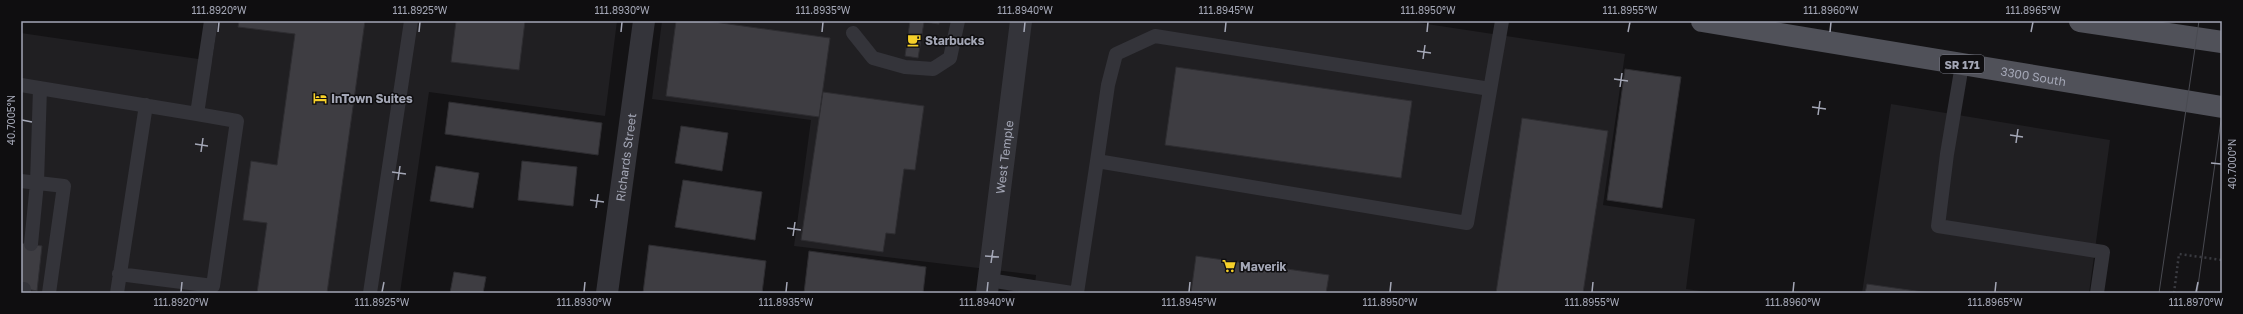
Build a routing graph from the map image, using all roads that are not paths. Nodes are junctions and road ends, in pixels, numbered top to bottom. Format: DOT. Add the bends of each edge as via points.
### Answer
graph roads {
  1 [pos="211,21"];
  2 [pos="411,21"];
  3 [pos="644,21"];
  4 [pos="958,21"];
  5 [pos="1021,21"];
  6 [pos="1502,21"];
  7 [pos="1702,21"];
  8 [pos="2080,21"];
  9 [pos="852,33"];
  10 [pos="2222,42"];
  11 [pos="1962,65"];
  12 [pos="21,85"];
  13 [pos="40,88"];
  14 [pos="1490,89"];
  15 [pos="146,105"];
  16 [pos="2222,107"];
  17 [pos="197,114"];
  18 [pos="1097,161"];
  19 [pos="21,181"];
  20 [pos="38,183"];
  21 [pos="31,244"];
  22 [pos="119,274"];
  23 [pos="988,287"];
  24 [pos="49,293"];
  25 [pos="116,293"];
  26 [pos="370,293"];
  27 [pos="606,293"];
  28 [pos="1072,293"];
  29 [pos="1077,293"];
  30 [pos="2097,293"];
  1 -- 17 [label="lane"];
  2 -- 26 [label="lane"];
  3 -- 27 [label="street, Richards Street"];
  4 -- 9 [label="lane" via="950,58 933,69 905,67 873,58"];
  5 -- 23 [label="street, West Temple"];
  6 -- 14 [label="lane"];
  7 -- 11 [label="main road, 3300 South / SR 171"];
  8 -- 10 [label="main road"];
  11 -- 16 [label="main road, 3300 South / SR 171"];
  11 -- 30 [label="lane" via="1938,226 2103,252"];
  12 -- 13 [label="lane"];
  13 -- 15 [label="lane"];
  13 -- 20 [label="lane"];
  14 -- 18 [label="lane" via="1155,36 1116,54 1108,85"];
  14 -- 18 [label="lane" via="1467,223"];
  15 -- 17 [label="lane"];
  15 -- 22 [label="lane"];
  17 -- 22 [label="lane" via="237,121 213,286"];
  18 -- 29 [label="lane"];
  19 -- 20 [label="lane"];
  20 -- 21 [label="lane"];
  20 -- 24 [label="lane" via="64,186"];
  22 -- 25 [label="lane"];
  23 -- 28 [label="lane"];
}
